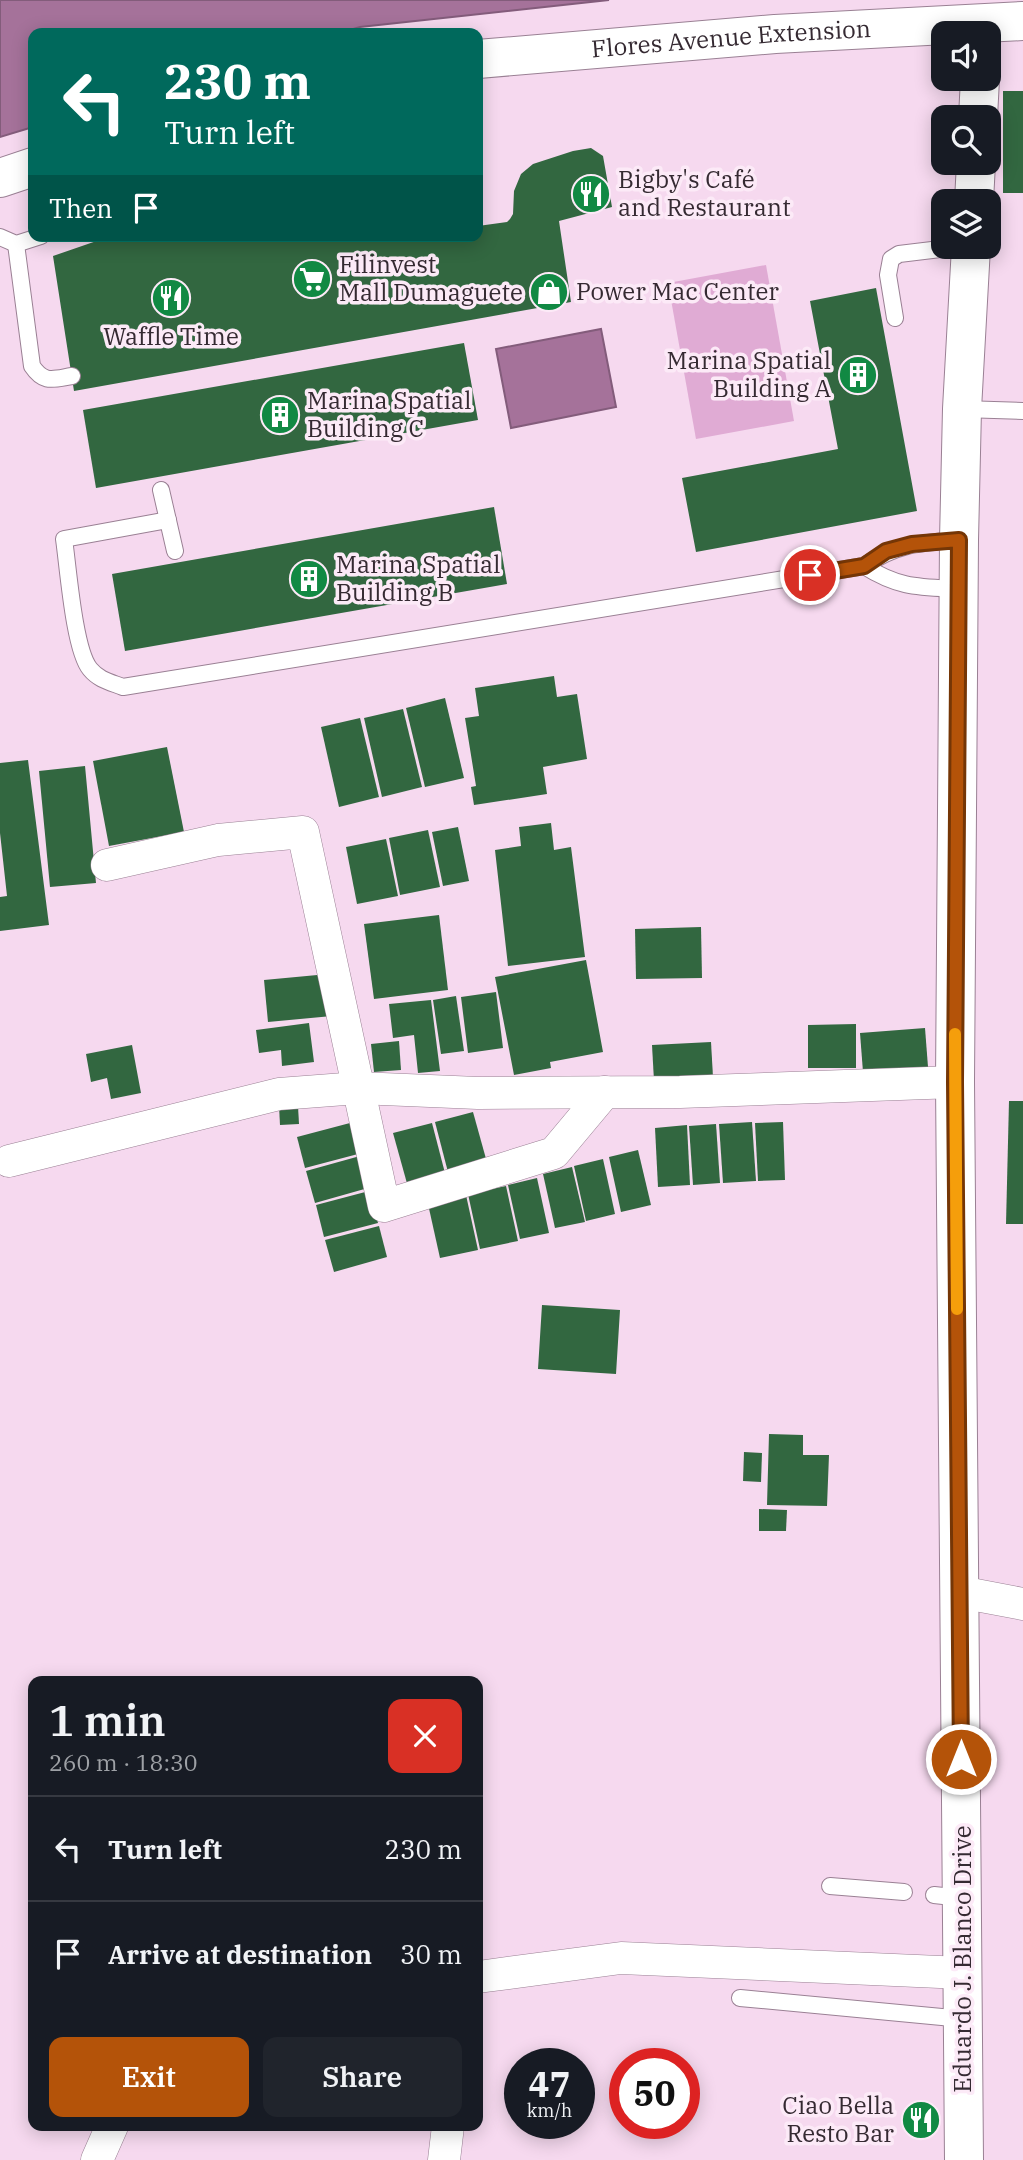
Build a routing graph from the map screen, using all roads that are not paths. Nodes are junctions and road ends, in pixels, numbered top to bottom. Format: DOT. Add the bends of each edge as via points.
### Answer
graph roads {
  1 [pos="1023,21"];
  2 [pos="1001,25"];
  3 [pos="931,30"];
  4 [pos="483,59"];
  5 [pos="28,169"];
  6 [pos="0,178"];
  7 [pos="0,237"];
  8 [pos="28,240"];
  9 [pos="16,244"];
  10 [pos="931,250"];
  11 [pos="970,259"];
  12 [pos="895,318"];
  13 [pos="72,376"];
  14 [pos="962,409"];
  15 [pos="1023,411"];
  16 [pos="161,490"];
  17 [pos="168,520"];
  18 [pos="959,540"];
  19 [pos="175,551"];
  20 [pos="864,566"];
  21 [pos="958,589"];
  22 [pos="107,865"];
  23 [pos="955,1082"];
  24 [pos="358,1088"];
  25 [pos="605,1092"];
  26 [pos="9,1161"];
  27 [pos="960,1592"];
  28 [pos="1023,1604"];
  29 [pos="830,1886"];
  30 [pos="904,1892"];
  31 [pos="963,1973"];
  32 [pos="483,1976"];
  33 [pos="740,1998"];
  34 [pos="963,2019"];
  35 [pos="110,2131"];
  36 [pos="447,2131"];
  37 [pos="97,2160"];
  38 [pos="444,2160"];
  39 [pos="964,2160"];
  1 -- 2 [label="main road, Flores Avenue Extension"];
  3 -- 4 [label="main road, Flores Avenue Extension" via="775,34"];
  5 -- 6 [label="main road"];
  7 -- 9 [label="lane"];
  8 -- 9 [label="lane"];
  9 -- 13 [label="lane" via="32,366 49,380"];
  10 -- 12 [label="lane" via="891,258 888,275"];
  11 -- 14 [label="main road, Eduardo J. Blanco Drive"];
  14 -- 15 [label="lane"];
  14 -- 18 [label="main road, Eduardo J. Blanco Drive"];
  16 -- 17 [label="lane"];
  17 -- 19 [label="lane"];
  17 -- 20 [label="lane" via="64,539 80,646 88,666 101,680 123,687"];
  18 -- 20 [label="lane" via="886,551"];
  18 -- 21 [label="main road, Eduardo J. Blanco Drive"];
  20 -- 21 [label="lane" via="912,587"];
  21 -- 23 [label="main road, Eduardo J. Blanco Drive"];
  22 -- 24 [label="street" via="218,840 303,832"];
  23 -- 25 [label="street"];
  23 -- 27 [label="main road, Eduardo J. Blanco Drive"];
  24 -- 25 [label="street"];
  24 -- 25 [label="street" via="384,1206 554,1153"];
  24 -- 26 [label="street" via="279,1094"];
  27 -- 28 [label="street"];
  27 -- 31 [label="main road, Eduardo J. Blanco Drive" via="948,1896"];
  29 -- 30 [label="lane"];
  31 -- 32 [label="street" via="621,1958"];
  31 -- 34 [label="main road, Eduardo J. Blanco Drive"];
  33 -- 34 [label="lane"];
  34 -- 39 [label="main road, Eduardo J. Blanco Drive"];
  35 -- 37 [label="street"];
  36 -- 38 [label="street"];
}
